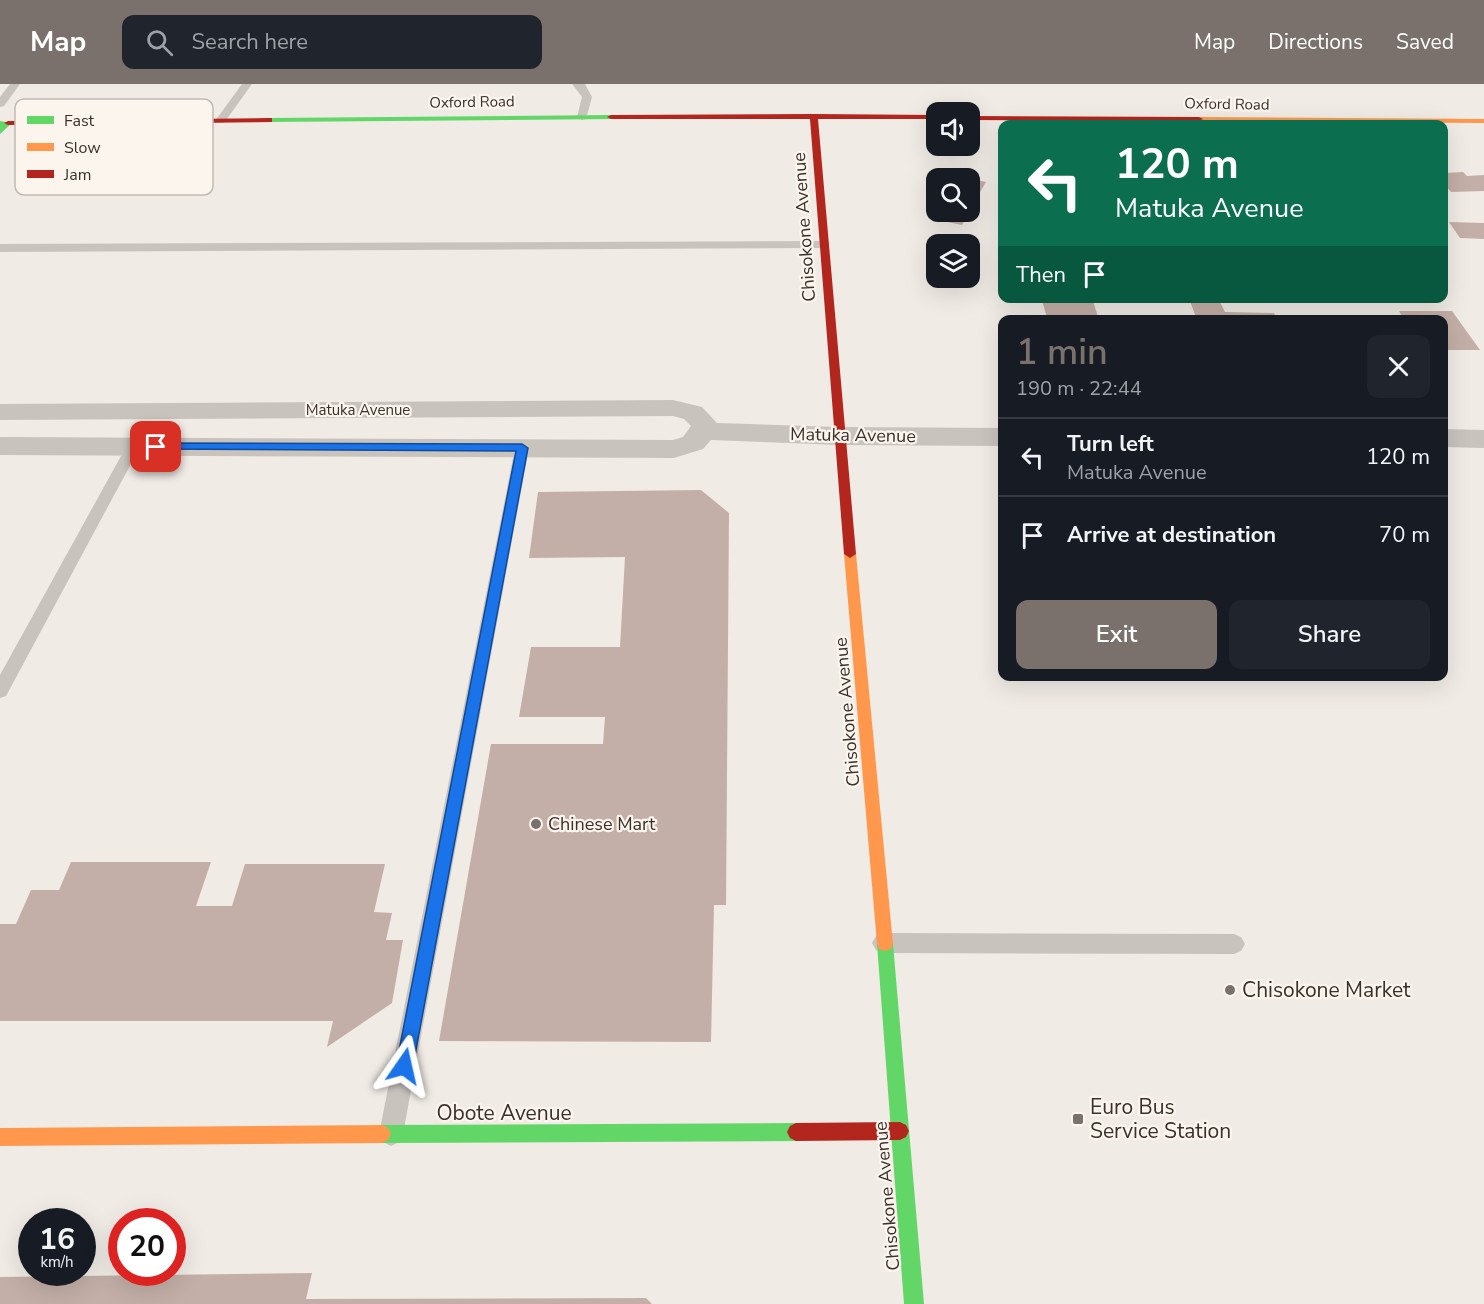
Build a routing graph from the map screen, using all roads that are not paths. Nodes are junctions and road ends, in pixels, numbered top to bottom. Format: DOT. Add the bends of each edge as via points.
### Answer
graph roads {
  1 [pos="15,84"];
  2 [pos="247,84"];
  3 [pos="577,84"];
  4 [pos="0,104"];
  5 [pos="814,116"];
  6 [pos="582,117"];
  7 [pos="926,117"];
  8 [pos="980,118"];
  9 [pos="1312,120"];
  10 [pos="213,121"];
  11 [pos="220,121"];
  12 [pos="1448,121"];
  13 [pos="1484,121"];
  14 [pos="823,245"];
  15 [pos="0,248"];
  16 [pos="0,412"];
  17 [pos="704,431"];
  18 [pos="839,436"];
  19 [pos="998,437"];
  20 [pos="1448,438"];
  21 [pos="1484,439"];
  22 [pos="0,446"];
  23 [pos="133,447"];
  24 [pos="522,448"];
  25 [pos="5,674"];
  26 [pos="0,691"];
  27 [pos="883,943"];
  28 [pos="1234,944"];
  29 [pos="900,1131"];
  30 [pos="391,1134"];
  31 [pos="0,1137"];
  32 [pos="914,1304"];
  1 -- 4 [label="lane"];
  2 -- 11 [label="lane"];
  3 -- 6 [label="lane" via="587,98"];
  5 -- 6 [label="street, Oxford Road"];
  5 -- 7 [label="street, Oxford Road"];
  5 -- 14 [label="street, Chisokone Avenue"];
  6 -- 11 [label="street, Oxford Road"];
  8 -- 9 [label="street, Oxford Road"];
  10 -- 11 [label="street, Oxford Road"];
  12 -- 13 [label="street, Oxford Road"];
  14 -- 15 [label="lane"];
  14 -- 18 [label="street, Chisokone Avenue"];
  16 -- 17 [label="street, Matuka Avenue" via="673,408 693,413 704,424"];
  17 -- 18 [label="street, Matuka Avenue"];
  17 -- 24 [label="street" via="693,443 674,449"];
  18 -- 19 [label="street, Matuka Avenue"];
  18 -- 27 [label="street, Chisokone Avenue"];
  20 -- 21 [label="street"];
  22 -- 23 [label="street"];
  23 -- 24 [label="street"];
  23 -- 25 [label="lane"];
  24 -- 30 [label="lane"];
  25 -- 26 [label="lane"];
  27 -- 28 [label="lane"];
  27 -- 29 [label="street, Chisokone Avenue"];
  29 -- 30 [label="street, Obote Avenue"];
  29 -- 32 [label="street, Chisokone Avenue"];
  30 -- 31 [label="street, Obote Avenue"];
}
